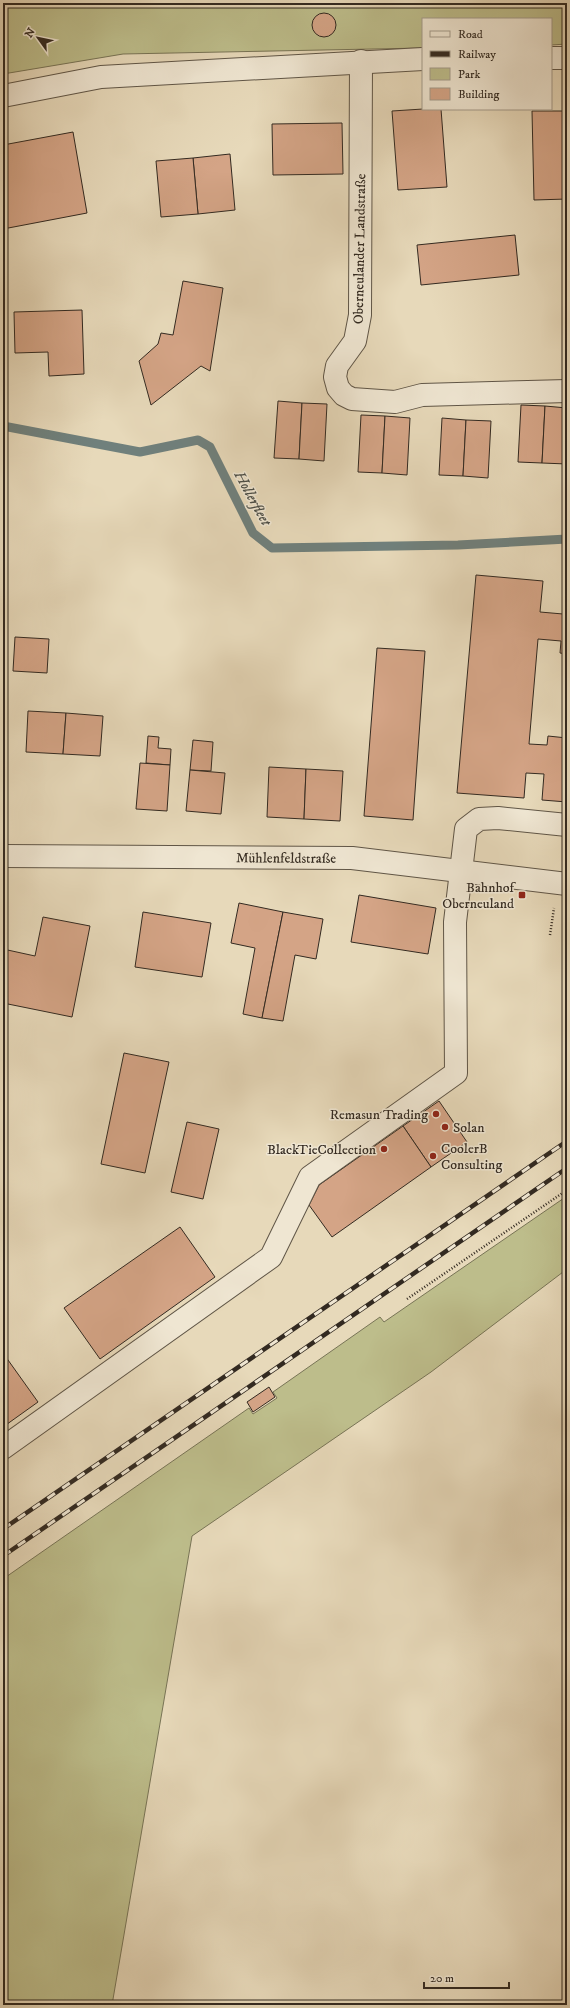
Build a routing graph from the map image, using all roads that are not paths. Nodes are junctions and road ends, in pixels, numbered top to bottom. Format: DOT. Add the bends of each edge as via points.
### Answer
graph roads {
  1 [pos="552,58"];
  2 [pos="567,58"];
  3 [pos="422,59"];
  4 [pos="361,61"];
  5 [pos="3,96"];
  6 [pos="567,391"];
  7 [pos="567,825"];
  8 [pos="3,856"];
  9 [pos="460,870"];
  10 [pos="567,884"];
  11 [pos="3,1448"];
  1 -- 2 [label="street"];
  3 -- 4 [label="street"];
  4 -- 5 [label="street" via="100,77"];
  4 -- 6 [label="street, Oberneulander Landstraße" via="360,315 355,341 337,366 335,377 338,388 352,399 395,402 422,395"];
  7 -- 9 [label="street" via="498,818 479,819 466,829"];
  8 -- 9 [label="street, Mühlenfeldstraße" via="352,858"];
  9 -- 10 [label="street, Mühlenfeldstraße"];
  9 -- 11 [label="street" via="455,922 456,1073 310,1176 270,1257"];
}
